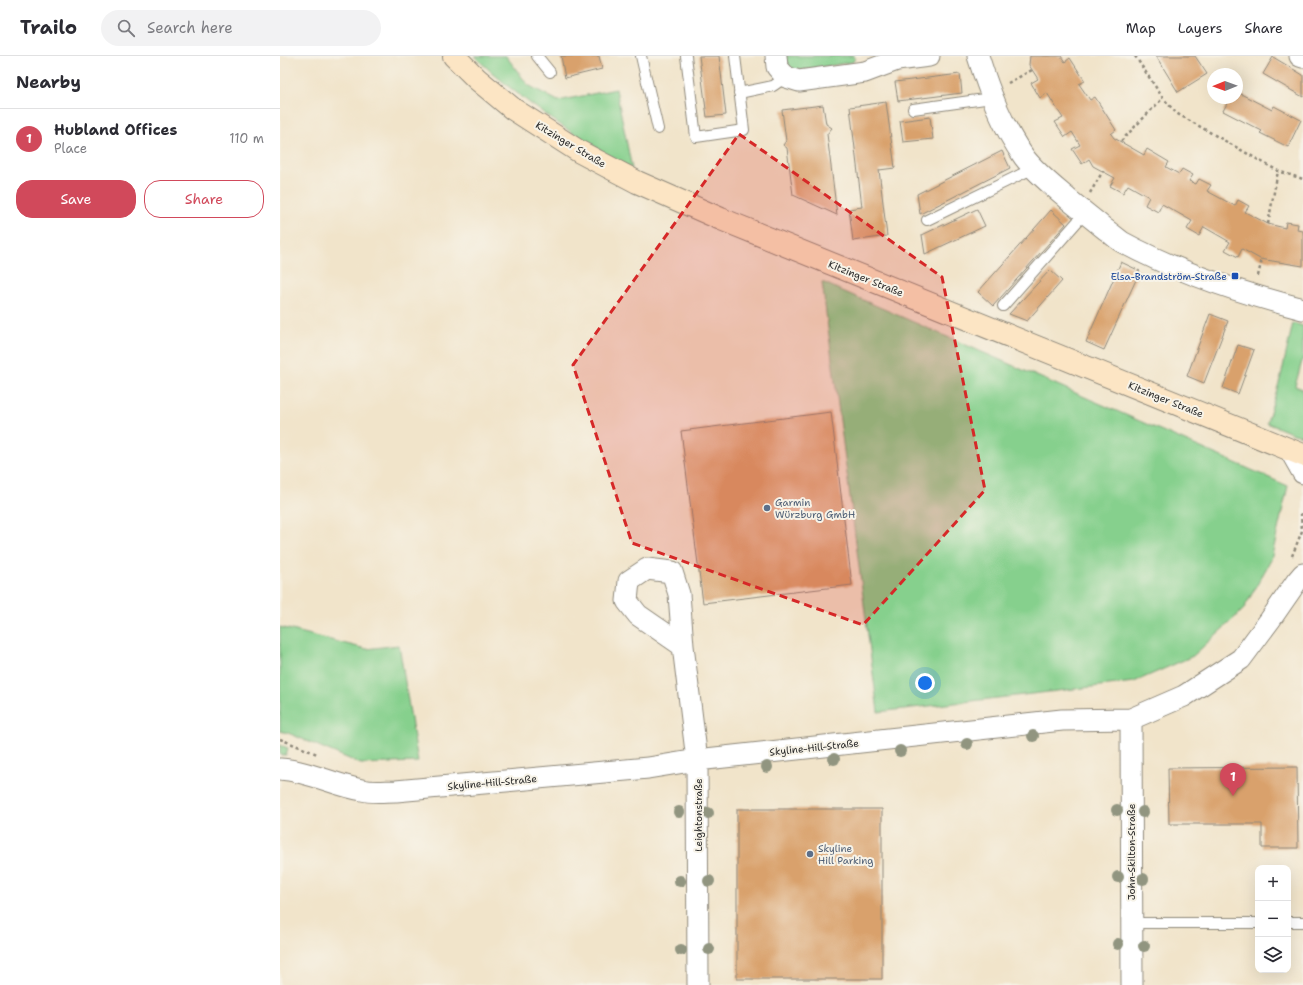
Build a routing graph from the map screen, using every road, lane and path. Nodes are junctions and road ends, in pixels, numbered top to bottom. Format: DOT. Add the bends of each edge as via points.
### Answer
graph roads {
  1 [pos="454,56"];
  2 [pos="537,56"];
  3 [pos="640,56"];
  4 [pos="686,56"];
  5 [pos="735,56"];
  6 [pos="776,56"];
  7 [pos="929,56"];
  8 [pos="978,56"];
  9 [pos="1135,56"];
  10 [pos="880,60"];
  11 [pos="1032,70"];
  12 [pos="550,72"];
  13 [pos="786,78"];
  14 [pos="739,93"];
  15 [pos="991,95"];
  16 [pos="1163,98"];
  17 [pos="913,109"];
  18 [pos="658,129"];
  19 [pos="1120,141"];
  20 [pos="1034,168"];
  21 [pos="1278,172"];
  22 [pos="1303,179"];
  23 [pos="1085,213"];
  24 [pos="927,220"];
  25 [pos="1268,224"];
  26 [pos="1003,306"];
  27 [pos="1303,309"];
  28 [pos="1296,453"];
  29 [pos="1303,473"];
  30 [pos="1301,513"];
  31 [pos="1302,530"];
  32 [pos="1299,568"];
  33 [pos="683,646"];
  34 [pos="1131,719"];
  35 [pos="697,760"];
  36 [pos="280,769"];
  37 [pos="1255,922"];
  38 [pos="1291,922"];
  39 [pos="1303,922"];
  40 [pos="1132,923"];
  41 [pos="698,985"];
  42 [pos="1132,985"];
  1 -- 28 [label="street, Kitzinger Straße" via="513,109 580,152 637,182 728,222"];
  2 -- 12 [label="lane"];
  3 -- 18 [label="lane"];
  4 -- 14 [label="lane" via="696,137 744,130"];
  5 -- 14 [label="lane"];
  6 -- 13 [label="street" via="777,67"];
  7 -- 10 [label="street"];
  8 -- 15 [label="street"];
  9 -- 16 [label="path"];
  10 -- 13 [label="street" via="865,72 799,81"];
  11 -- 15 [label="path"];
  13 -- 14 [label="lane" via="773,86"];
  15 -- 17 [label="lane"];
  15 -- 20 [label="street" via="1006,127 1024,157"];
  16 -- 19 [label="path"];
  16 -- 21 [label="path" via="1176,113"];
  20 -- 23 [label="street"];
  20 -- 24 [label="lane"];
  21 -- 22 [label="path"];
  21 -- 25 [label="path"];
  23 -- 26 [label="lane"];
  23 -- 27 [label="street" via="1121,241 1169,264 1226,287"];
  28 -- 29 [label="street"];
  30 -- 31 [label="path"];
  31 -- 32 [label="path"];
  32 -- 34 [label="street, Skyline-Hill-Straße" via="1270,620 1241,659 1184,696"];
  33 -- 35 [label="street, Leightonstraße"];
  34 -- 35 [label="street, Skyline-Hill-Straße" via="1062,720"];
  34 -- 40 [label="street, John-Skilton-Straße"];
  35 -- 36 [label="street, Skyline-Hill-Straße" via="648,768 396,791 364,791 304,772"];
  35 -- 41 [label="street, Leightonstraße"];
  37 -- 40 [label="lane"];
  38 -- 39 [label="lane"];
  40 -- 42 [label="street, John-Skilton-Straße"];
}
